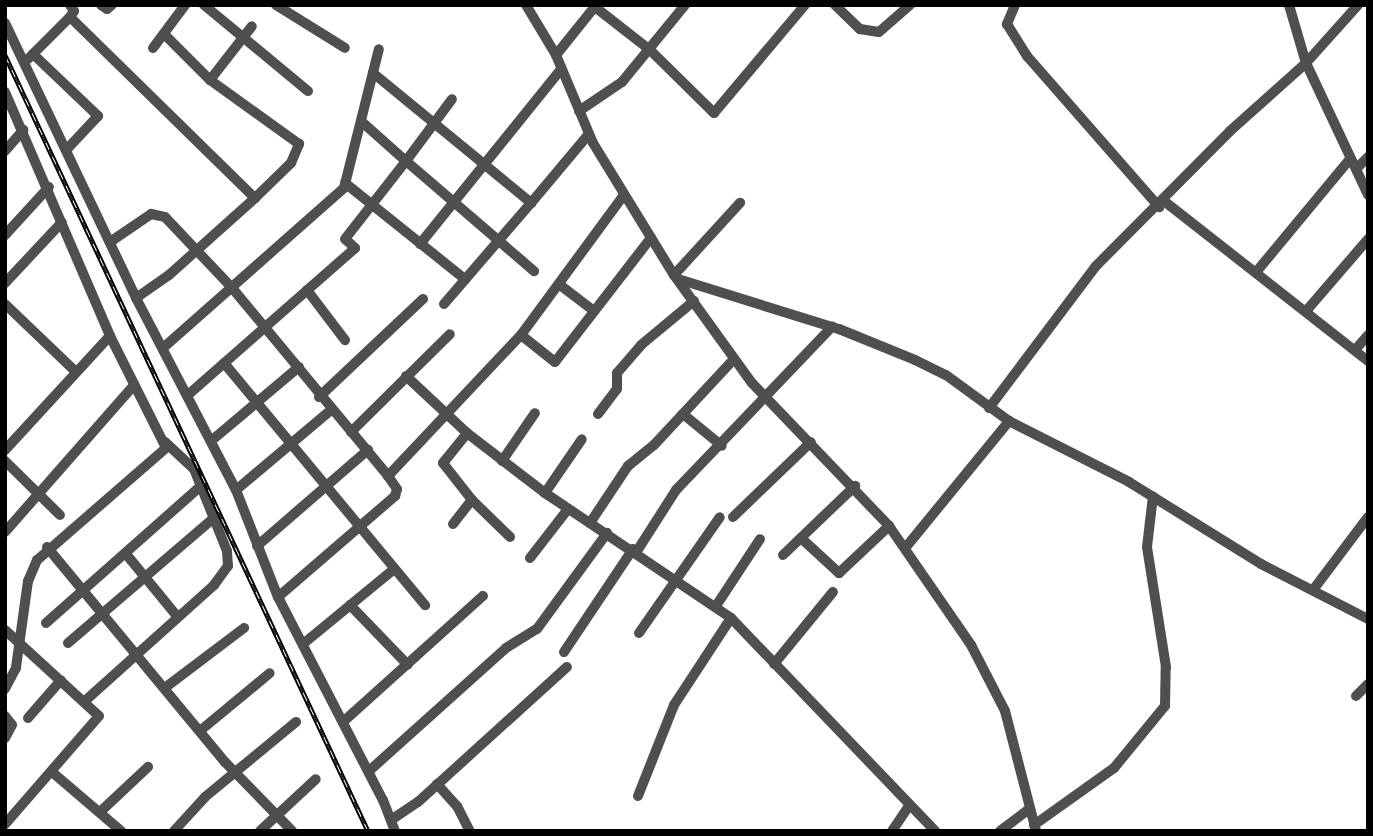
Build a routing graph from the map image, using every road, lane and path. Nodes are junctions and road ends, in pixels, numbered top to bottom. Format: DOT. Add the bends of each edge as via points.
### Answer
graph roads {
  1 [pos="101,5"];
  2 [pos="112,5"];
  3 [pos="186,5"];
  4 [pos="204,5"];
  5 [pos="526,5"];
  6 [pos="805,5"];
  7 [pos="835,5"];
  8 [pos="910,5"];
  9 [pos="1015,5"];
  10 [pos="1290,5"];
  11 [pos="1358,5"];
  12 [pos="596,6"];
  13 [pos="283,7"];
  14 [pos="680,7"];
  15 [pos="72,9"];
  16 [pos="5,23"];
  17 [pos="252,26"];
  18 [pos="164,34"];
  19 [pos="243,38"];
  20 [pos="153,48"];
  21 [pos="345,48"];
  22 [pos="379,49"];
  23 [pos="650,50"];
  24 [pos="556,55"];
  25 [pos="29,58"];
  26 [pos="1306,63"];
  27 [pos="561,68"];
  28 [pos="373,73"];
  29 [pos="210,80"];
  30 [pos="309,91"];
  31 [pos="5,92"];
  32 [pos="452,99"];
  33 [pos="579,111"];
  34 [pos="362,122"];
  35 [pos="435,123"];
  36 [pos="23,130"];
  37 [pos="589,134"];
  38 [pos="66,149"];
  39 [pos="5,151"];
  40 [pos="1368,157"];
  41 [pos="406,161"];
  42 [pos="1353,164"];
  43 [pos="484,166"];
  44 [pos="345,184"];
  45 [pos="49,187"];
  46 [pos="1368,195"];
  47 [pos="623,196"];
  48 [pos="255,198"];
  49 [pos="454,198"];
  50 [pos="531,203"];
  51 [pos="740,203"];
  52 [pos="1161,204"];
  53 [pos="371,205"];
  54 [pos="62,222"];
  55 [pos="5,235"];
  56 [pos="499,237"];
  57 [pos="651,238"];
  58 [pos="1368,239"];
  59 [pos="110,242"];
  60 [pos="420,244"];
  61 [pos="198,249"];
  62 [pos="534,271"];
  63 [pos="1258,271"];
  64 [pos="676,277"];
  65 [pos="465,279"];
  66 [pos="5,283"];
  67 [pos="560,285"];
  68 [pos="233,289"];
  69 [pos="307,290"];
  70 [pos="136,298"];
  71 [pos="423,299"];
  72 [pos="694,301"];
  73 [pos="5,304"];
  74 [pos="444,304"];
  75 [pos="1307,310"];
  76 [pos="594,311"];
  77 [pos="265,327"];
  78 [pos="832,327"];
  79 [pos="450,334"];
  80 [pos="521,335"];
  81 [pos="1368,335"];
  82 [pos="110,336"];
  83 [pos="345,340"];
  84 [pos="163,348"];
  85 [pos="1355,350"];
  86 [pos="734,359"];
  87 [pos="1368,361"];
  88 [pos="224,363"];
  89 [pos="299,367"];
  90 [pos="75,371"];
  91 [pos="406,376"];
  92 [pos="134,385"];
  93 [pos="189,394"];
  94 [pos="319,397"];
  95 [pos="766,398"];
  96 [pos="256,403"];
  97 [pos="989,408"];
  98 [pos="331,410"];
  99 [pos="535,413"];
  100 [pos="445,414"];
  101 [pos="598,414"];
  102 [pos="683,414"];
  103 [pos="1009,421"];
  104 [pos="351,432"];
  105 [pos="467,433"];
  106 [pos="582,439"];
  107 [pos="211,441"];
  108 [pos="165,442"];
  109 [pos="811,442"];
  110 [pos="290,444"];
  111 [pos="722,446"];
  112 [pos="5,450"];
  113 [pos="368,450"];
  114 [pos="5,461"];
  115 [pos="502,461"];
  116 [pos="388,476"];
  117 [pos="201,486"];
  118 [pos="855,486"];
  119 [pos="324,487"];
  120 [pos="236,490"];
  121 [pos="42,493"];
  122 [pos="545,493"];
  123 [pos="1153,496"];
  124 [pos="472,500"];
  125 [pos="568,509"];
  126 [pos="60,515"];
  127 [pos="720,517"];
  128 [pos="733,517"];
  129 [pos="1368,517"];
  130 [pos="214,518"];
  131 [pos="590,523"];
  132 [pos="453,524"];
  133 [pos="890,526"];
  134 [pos="357,528"];
  135 [pos="5,532"];
  136 [pos="607,533"];
  137 [pos="510,537"];
  138 [pos="801,538"];
  139 [pos="760,539"];
  140 [pos="257,546"];
  141 [pos="47,547"];
  142 [pos="906,547"];
  143 [pos="635,550"];
  144 [pos="126,554"];
  145 [pos="783,555"];
  146 [pos="530,558"];
  147 [pos="393,570"];
  148 [pos="145,577"];
  149 [pos="677,579"];
  150 [pos="1313,590"];
  151 [pos="84,591"];
  152 [pos="833,592"];
  153 [pos="483,596"];
  154 [pos="278,597"];
  155 [pos="350,605"];
  156 [pos="425,605"];
  157 [pos="716,606"];
  158 [pos="104,613"];
  159 [pos="177,616"];
  160 [pos="731,618"];
  161 [pos="1368,619"];
  162 [pos="46,623"];
  163 [pos="244,628"];
  164 [pos="5,630"];
  165 [pos="639,633"];
  166 [pos="18,643"];
  167 [pos="68,643"];
  168 [pos="303,644"];
  169 [pos="137,652"];
  170 [pos="564,652"];
  171 [pos="774,664"];
  172 [pos="408,665"];
  173 [pos="567,667"];
  174 [pos="270,673"];
  175 [pos="61,680"];
  176 [pos="1368,684"];
  177 [pos="166,687"];
  178 [pos="5,689"];
  179 [pos="1356,696"];
  180 [pos="86,700"];
  181 [pos="5,716"];
  182 [pos="28,718"];
  183 [pos="344,721"];
  184 [pos="296,722"];
  185 [pos="201,730"];
  186 [pos="5,738"];
  187 [pos="148,767"];
  188 [pos="369,771"];
  189 [pos="52,772"];
  190 [pos="234,772"];
  191 [pos="316,779"];
  192 [pos="437,784"];
  193 [pos="638,796"];
  194 [pos="908,807"];
  195 [pos="1029,809"];
  196 [pos="100,812"];
  197 [pos="277,815"];
  198 [pos="5,824"];
  199 [pos="393,825"];
  200 [pos="1035,828"];
  201 [pos="121,831"];
  202 [pos="174,831"];
  203 [pos="260,831"];
  204 [pos="292,831"];
  205 [pos="470,831"];
  206 [pos="892,831"];
  207 [pos="935,831"];
  208 [pos="1000,831"];
  1 -- 2 [label="street" via="107,9"];
  3 -- 18 [label="street"];
  4 -- 19 [label="street"];
  5 -- 24 [label="street"];
  6 -- 23 [label="street" via="717,113"];
  7 -- 8 [label="street" via="860,29 879,32"];
  9 -- 52 [label="street" via="1007,24 1027,56"];
  10 -- 26 [label="street"];
  11 -- 26 [label="street"];
  12 -- 23 [label="street"];
  12 -- 24 [label="street"];
  13 -- 21 [label="street"];
  14 -- 23 [label="street"];
  15 -- 25 [label="street"];
  15 -- 48 [label="street"];
  16 -- 25 [label="street"];
  17 -- 19 [label="street"];
  18 -- 20 [label="street"];
  18 -- 29 [label="street"];
  19 -- 29 [label="street"];
  19 -- 30 [label="street"];
  22 -- 28 [label="street"];
  23 -- 33 [label="street" via="622,82"];
  24 -- 27 [label="street"];
  25 -- 38 [label="street"];
  25 -- 38 [label="street" via="98,116"];
  26 -- 42 [label="street"];
  26 -- 52 [label="street" via="1230,131"];
  27 -- 33 [label="street"];
  27 -- 43 [label="street"];
  28 -- 34 [label="street"];
  28 -- 35 [label="street"];
  29 -- 48 [label="street" via="299,144 291,163"];
  31 -- 36 [label="street"];
  32 -- 35 [label="street"];
  33 -- 37 [label="street"];
  34 -- 41 [label="street"];
  34 -- 44 [label="street"];
  35 -- 41 [label="street"];
  35 -- 43 [label="street"];
  36 -- 39 [label="street"];
  36 -- 45 [label="street"];
  37 -- 47 [label="street"];
  37 -- 50 [label="street"];
  38 -- 59 [label="street"];
  40 -- 42 [label="street"];
  41 -- 49 [label="street"];
  41 -- 53 [label="street"];
  42 -- 46 [label="street"];
  42 -- 63 [label="street"];
  43 -- 49 [label="street"];
  43 -- 50 [label="street"];
  44 -- 53 [label="street"];
  44 -- 68 [label="street"];
  45 -- 54 [label="street"];
  45 -- 55 [label="street"];
  47 -- 57 [label="street"];
  47 -- 67 [label="street"];
  48 -- 61 [label="street"];
  49 -- 56 [label="street"];
  49 -- 60 [label="street"];
  50 -- 56 [label="street"];
  51 -- 64 [label="street"];
  52 -- 63 [label="street"];
  52 -- 97 [label="street" via="1096,266"];
  53 -- 60 [label="street"];
  53 -- 69 [label="street" via="345,239 355,248"];
  54 -- 66 [label="street"];
  54 -- 82 [label="street"];
  56 -- 62 [label="street"];
  56 -- 65 [label="street"];
  57 -- 64 [label="street"];
  57 -- 76 [label="street"];
  58 -- 75 [label="street"];
  59 -- 61 [label="street" via="159,213"];
  59 -- 70 [label="street"];
  60 -- 65 [label="street"];
  61 -- 68 [label="street"];
  61 -- 70 [label="street"];
  63 -- 75 [label="street"];
  64 -- 72 [label="street"];
  64 -- 78 [label="street"];
  65 -- 74 [label="street"];
  67 -- 76 [label="street"];
  67 -- 80 [label="street"];
  68 -- 77 [label="street"];
  68 -- 84 [label="street"];
  69 -- 77 [label="street"];
  69 -- 83 [label="street"];
  70 -- 84 [label="street"];
  71 -- 94 [label="street"];
  72 -- 86 [label="street"];
  72 -- 101 [label="street" via="617,373 617,389"];
  73 -- 90 [label="street"];
  75 -- 85 [label="street"];
  76 -- 80 [label="street" via="555,362"];
  77 -- 88 [label="street"];
  77 -- 89 [label="street"];
  78 -- 95 [label="street"];
  78 -- 97 [label="street" via="946,375"];
  79 -- 91 [label="street"];
  80 -- 100 [label="street"];
  81 -- 85 [label="street"];
  82 -- 90 [label="street"];
  82 -- 92 [label="street"];
  84 -- 93 [label="street"];
  85 -- 87 [label="street"];
  86 -- 95 [label="street"];
  86 -- 102 [label="street"];
  88 -- 93 [label="street"];
  88 -- 96 [label="street"];
  89 -- 94 [label="street"];
  89 -- 96 [label="street"];
  90 -- 112 [label="street"];
  91 -- 100 [label="street"];
  91 -- 104 [label="street"];
  92 -- 108 [label="street"];
  92 -- 121 [label="street"];
  93 -- 107 [label="street"];
  94 -- 98 [label="street"];
  95 -- 109 [label="street"];
  95 -- 111 [label="street"];
  96 -- 107 [label="street"];
  96 -- 110 [label="street"];
  97 -- 103 [label="street"];
  98 -- 104 [label="street"];
  98 -- 110 [label="street"];
  99 -- 115 [label="street"];
  100 -- 105 [label="street"];
  100 -- 116 [label="street"];
  102 -- 111 [label="street"];
  102 -- 131 [label="street" via="628,466"];
  103 -- 123 [label="street"];
  103 -- 142 [label="street"];
  104 -- 113 [label="street"];
  105 -- 115 [label="street"];
  105 -- 124 [label="street" via="443,463"];
  106 -- 122 [label="street"];
  107 -- 120 [label="street"];
  108 -- 117 [label="street" via="194,469"];
  108 -- 141 [label="street" via="161,456"];
  109 -- 118 [label="street"];
  109 -- 128 [label="street"];
  110 -- 119 [label="street"];
  110 -- 120 [label="street"];
  111 -- 143 [label="street" via="676,490"];
  113 -- 116 [label="street"];
  113 -- 119 [label="street"];
  114 -- 121 [label="street"];
  115 -- 122 [label="street"];
  116 -- 134 [label="street" via="397,493"];
  117 -- 130 [label="street"];
  117 -- 144 [label="street"];
  118 -- 133 [label="street"];
  118 -- 138 [label="street"];
  119 -- 134 [label="street"];
  119 -- 140 [label="street"];
  120 -- 140 [label="street"];
  121 -- 126 [label="street"];
  121 -- 135 [label="street"];
  122 -- 125 [label="street"];
  123 -- 150 [label="street" via="1225,543"];
  123 -- 200 [label="street" via="1147,547 1166,667 1164,706 1114,768"];
  124 -- 132 [label="street"];
  124 -- 137 [label="street"];
  125 -- 131 [label="street"];
  125 -- 146 [label="street"];
  127 -- 149 [label="street"];
  129 -- 150 [label="street"];
  130 -- 148 [label="street"];
  130 -- 159 [label="street" via="228,566 220,579"];
  131 -- 136 [label="street"];
  133 -- 138 [label="street" via="839,573"];
  133 -- 142 [label="street"];
  134 -- 147 [label="street"];
  134 -- 154 [label="street"];
  136 -- 143 [label="street"];
  136 -- 188 [label="street" via="537,629 506,648"];
  138 -- 145 [label="street"];
  139 -- 157 [label="street"];
  140 -- 154 [label="street"];
  141 -- 151 [label="street"];
  141 -- 166 [label="street" via="28,580"];
  142 -- 195 [label="street" via="994,686 1012,735"];
  143 -- 149 [label="street"];
  143 -- 170 [label="street"];
  144 -- 148 [label="street"];
  144 -- 151 [label="street"];
  147 -- 155 [label="street"];
  147 -- 156 [label="street"];
  148 -- 158 [label="street"];
  148 -- 159 [label="street"];
  149 -- 157 [label="street"];
  149 -- 165 [label="street"];
  150 -- 161 [label="street"];
  151 -- 158 [label="street"];
  151 -- 162 [label="street"];
  152 -- 171 [label="street"];
  153 -- 172 [label="street"];
  154 -- 168 [label="street"];
  155 -- 168 [label="street"];
  155 -- 172 [label="street"];
  157 -- 160 [label="street"];
  158 -- 167 [label="street"];
  158 -- 169 [label="street"];
  159 -- 169 [label="street"];
  160 -- 171 [label="street"];
  160 -- 193 [label="street" via="674,705"];
  163 -- 177 [label="street"];
  164 -- 166 [label="street"];
  166 -- 175 [label="street"];
  166 -- 178 [label="street" via="16,668"];
  168 -- 183 [label="street"];
  169 -- 177 [label="street"];
  169 -- 180 [label="street"];
  171 -- 194 [label="street"];
  172 -- 183 [label="street"];
  173 -- 192 [label="street"];
  174 -- 185 [label="street"];
  175 -- 180 [label="street"];
  175 -- 182 [label="street"];
  176 -- 179 [label="street"];
  177 -- 185 [label="street"];
  180 -- 189 [label="street" via="97,712 96,722"];
  181 -- 186 [label="street" via="12,725"];
  183 -- 188 [label="street"];
  184 -- 190 [label="street"];
  185 -- 190 [label="street"];
  187 -- 196 [label="street"];
  188 -- 199 [label="street"];
  189 -- 196 [label="street"];
  189 -- 198 [label="street"];
  190 -- 197 [label="street"];
  190 -- 202 [label="street"];
  191 -- 197 [label="street"];
  192 -- 199 [label="street"];
  192 -- 205 [label="street" via="457,806"];
  194 -- 206 [label="street"];
  194 -- 207 [label="street"];
  195 -- 200 [label="street"];
  195 -- 208 [label="street"];
  196 -- 201 [label="street"];
  197 -- 203 [label="street"];
  197 -- 204 [label="street"];
}
